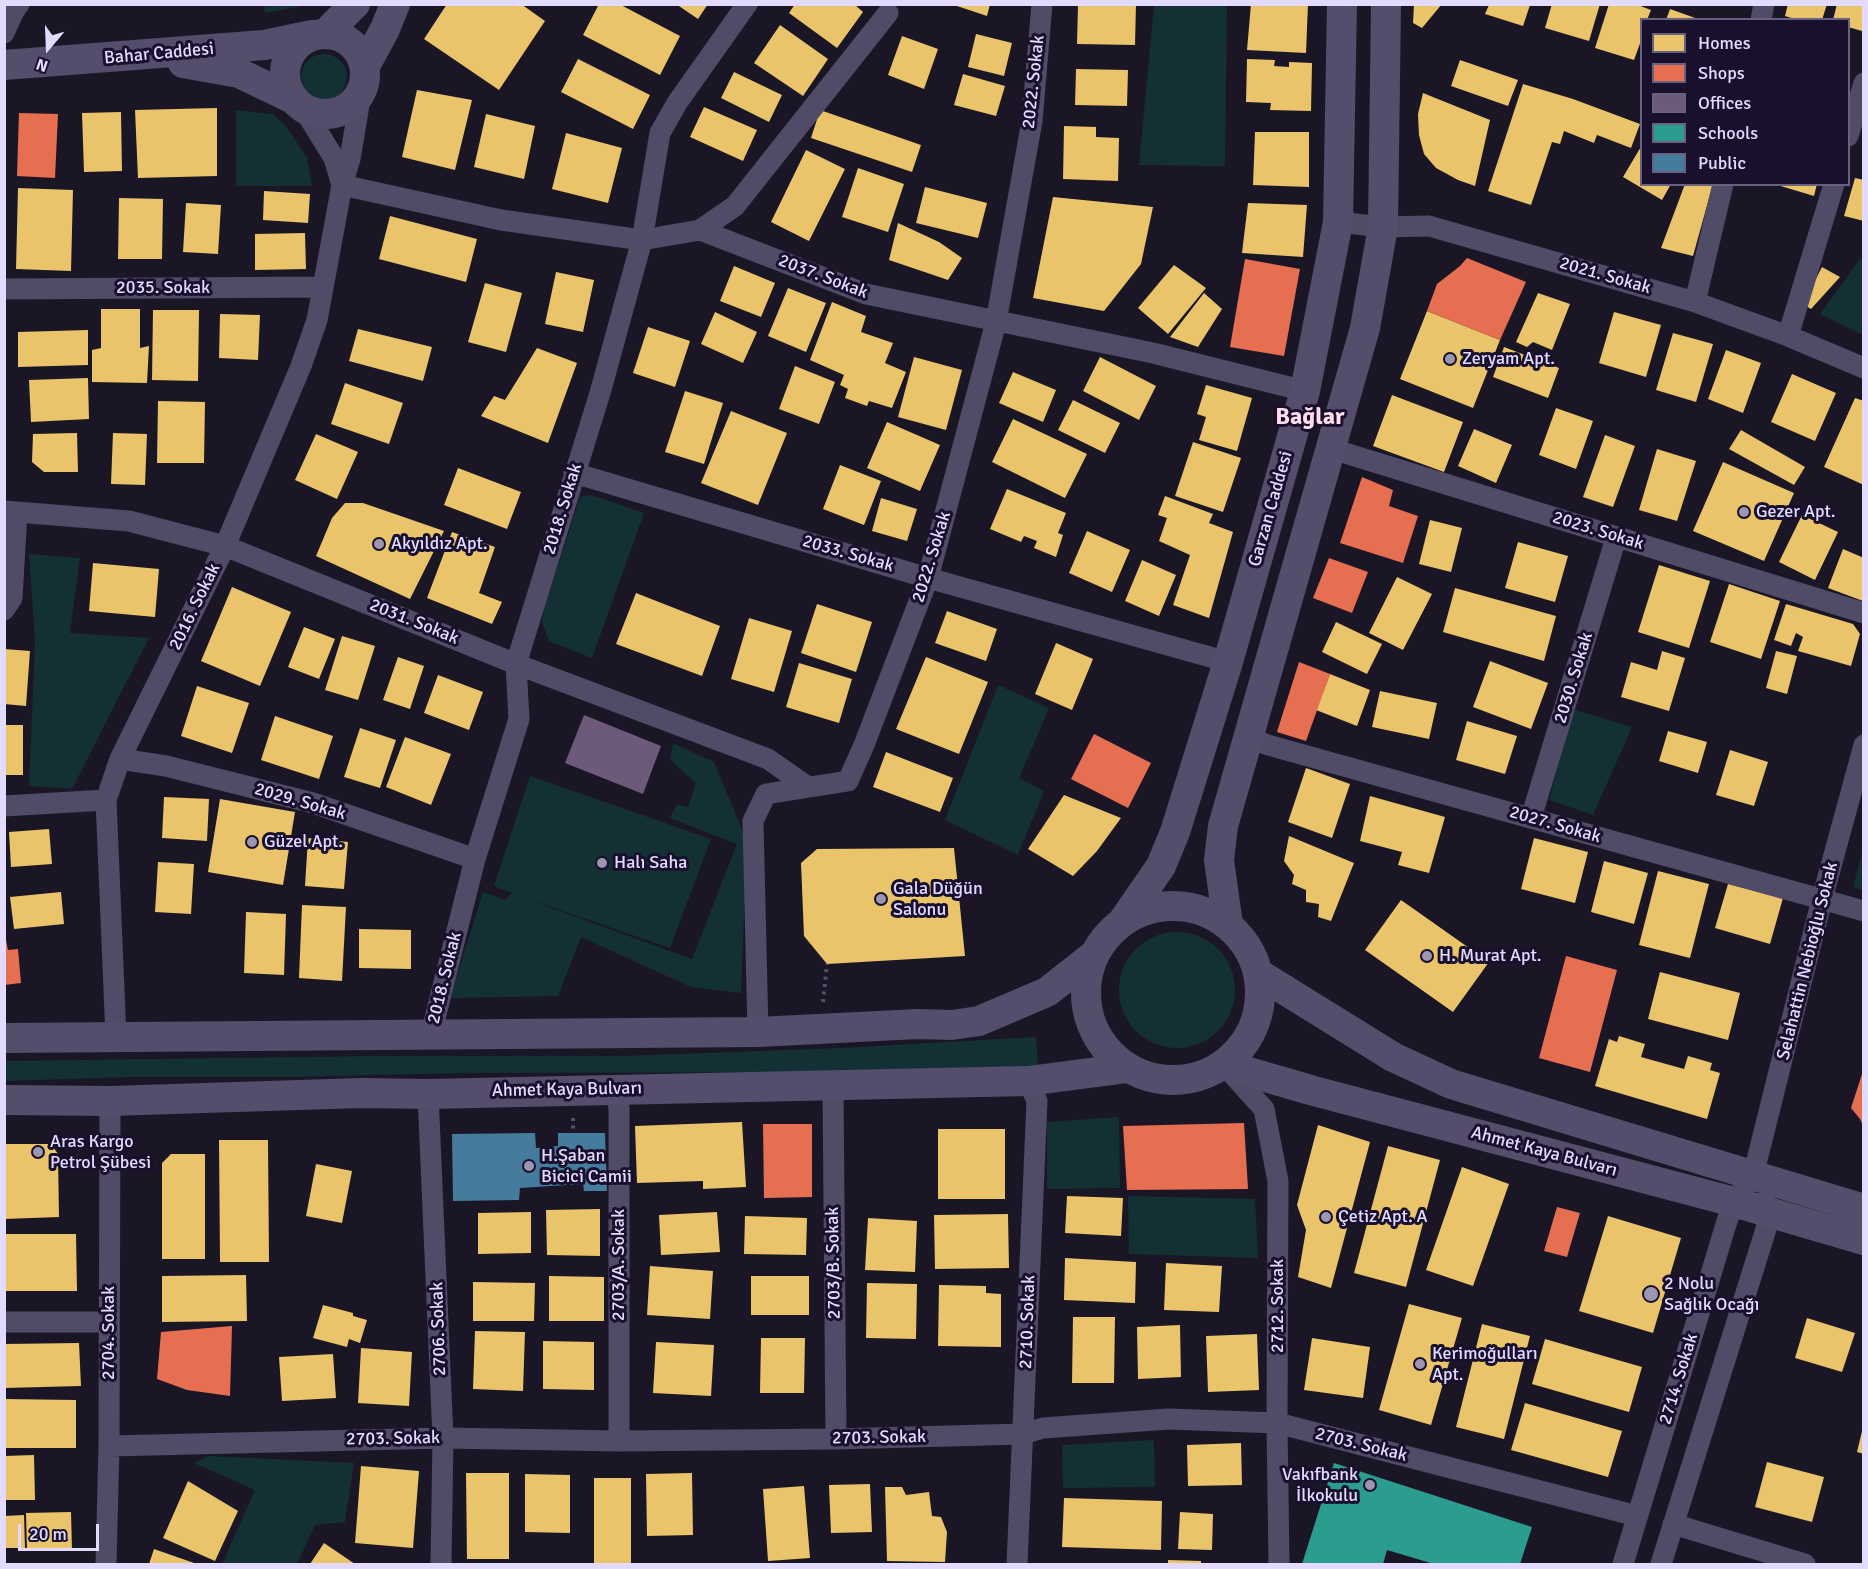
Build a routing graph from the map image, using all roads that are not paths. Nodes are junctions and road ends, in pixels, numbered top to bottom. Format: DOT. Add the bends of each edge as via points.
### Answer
graph roads {
  1 [pos="19,4"];
  2 [pos="356,4"];
  3 [pos="394,4"];
  4 [pos="747,4"];
  5 [pos="1042,4"];
  6 [pos="1342,4"];
  7 [pos="1386,4"];
  8 [pos="888,13"];
  9 [pos="4,33"];
  10 [pos="319,34"];
  11 [pos="132,56"];
  12 [pos="4,65"];
  13 [pos="363,80"];
  14 [pos="1863,83"];
  15 [pos="298,103"];
  16 [pos="1850,129"];
  17 [pos="342,185"];
  18 [pos="1723,186"];
  19 [pos="1833,186"];
  20 [pos="1338,222"];
  21 [pos="1383,226"];
  22 [pos="700,230"];
  23 [pos="642,240"];
  24 [pos="322,287"];
  25 [pos="4,289"];
  26 [pos="1695,302"];
  27 [pos="996,322"];
  28 [pos="1788,336"];
  29 [pos="1863,368"];
  30 [pos="1305,391"];
  31 [pos="1332,449"];
  32 [pos="574,474"];
  33 [pos="11,512"];
  34 [pos="1616,538"];
  35 [pos="225,546"];
  36 [pos="928,578"];
  37 [pos="4,610"];
  38 [pos="1863,613"];
  39 [pos="1228,662"];
  40 [pos="516,663"];
  41 [pos="1247,737"];
  42 [pos="1863,745"];
  43 [pos="120,759"];
  44 [pos="808,787"];
  45 [pos="106,800"];
  46 [pos="4,806"];
  47 [pos="1531,818"];
  48 [pos="475,859"];
  49 [pos="1822,899"];
  50 [pos="1863,911"];
  51 [pos="1123,921"];
  52 [pos="1228,925"];
  53 [pos="1094,955"];
  54 [pos="1259,974"];
  55 [pos="758,1032"];
  56 [pos="431,1034"];
  57 [pos="116,1037"];
  58 [pos="4,1038"];
  59 [pos="1224,1065"];
  60 [pos="1128,1068"];
  61 [pos="1028,1081"];
  62 [pos="833,1087"];
  63 [pos="617,1089"];
  64 [pos="428,1094"];
  65 [pos="4,1100"];
  66 [pos="110,1101"];
  67 [pos="1753,1176"];
  68 [pos="1734,1202"];
  69 [pos="1863,1209"];
  70 [pos="1770,1213"];
  71 [pos="1863,1240"];
  72 [pos="109,1322"];
  73 [pos="4,1323"];
  74 [pos="1277,1423"];
  75 [pos="1023,1434"];
  76 [pos="443,1438"];
  77 [pos="836,1439"];
  78 [pos="619,1441"];
  79 [pos="109,1446"];
  80 [pos="1637,1516"];
  81 [pos="1673,1524"];
  82 [pos="106,1564"];
  83 [pos="441,1564"];
  84 [pos="1017,1564"];
  85 [pos="1279,1564"];
  86 [pos="1623,1564"];
  87 [pos="1661,1564"];
  88 [pos="1805,1564"];
  1 -- 9 [label="street"];
  2 -- 10 [label="main road"];
  3 -- 13 [label="main road"];
  4 -- 23 [label="street, 2018. Sokak" via="660,133"];
  5 -- 27 [label="street, 2022. Sokak" via="1032,121"];
  6 -- 20 [label="main road, Garzan Caddesi"];
  7 -- 21 [label="main road"];
  8 -- 22 [label="street" via="735,206"];
  10 -- 11 [label="main road, Bahar Caddesi" via="264,45"];
  10 -- 13 [label="main road" via="340,36 351,43 360,53"];
  10 -- 15 [label="main road" via="301,41 286,62 287,88"];
  11 -- 12 [label="main road, Bahar Caddesi"];
  11 -- 15 [label="main road" via="239,73"];
  13 -- 15 [label="main road" via="353,104 341,111 314,113"];
  13 -- 17 [label="street, 2016. Sokak"];
  14 -- 16 [label="street"];
  15 -- 17 [label="street" via="334,158"];
  17 -- 23 [label="street" via="501,220"];
  17 -- 24 [label="street, 2016. Sokak"];
  18 -- 26 [label="street"];
  19 -- 28 [label="street"];
  20 -- 21 [label="street, 2021. Sokak"];
  20 -- 30 [label="main road, Garzan Caddesi"];
  21 -- 26 [label="street, 2021. Sokak" via="1429,226"];
  21 -- 31 [label="main road" via="1365,328"];
  22 -- 23 [label="street"];
  22 -- 27 [label="street, 2037. Sokak" via="866,294"];
  23 -- 32 [label="street, 2018. Sokak"];
  24 -- 25 [label="street, 2035. Sokak"];
  24 -- 35 [label="street, 2016. Sokak" via="317,320 301,366"];
  26 -- 28 [label="street, 2021. Sokak"];
  27 -- 30 [label="street, 2037. Sokak" via="1153,353"];
  27 -- 36 [label="street, 2022. Sokak"];
  28 -- 29 [label="street, 2021. Sokak"];
  30 -- 39 [label="main road, Garzan Caddesi"];
  31 -- 34 [label="street, 2023. Sokak"];
  31 -- 41 [label="main road"];
  32 -- 36 [label="street, 2033. Sokak"];
  32 -- 40 [label="street, 2018. Sokak"];
  33 -- 35 [label="street, 2031. Sokak" via="129,521"];
  33 -- 37 [label="street" via="12,598"];
  34 -- 38 [label="street, 2023. Sokak"];
  34 -- 47 [label="street, 2030. Sokak"];
  35 -- 40 [label="street, 2031. Sokak"];
  35 -- 43 [label="street, 2016. Sokak"];
  36 -- 39 [label="street, 2033. Sokak"];
  36 -- 44 [label="street, 2022. Sokak" via="848,781"];
  39 -- 51 [label="main road, Garzan Caddesi" via="1175,832 1161,866"];
  40 -- 44 [label="street, 2031. Sokak" via="768,759"];
  40 -- 48 [label="street, 2018. Sokak" via="519,719"];
  41 -- 47 [label="street, 2027. Sokak"];
  41 -- 52 [label="main road" via="1223,826 1219,860"];
  42 -- 49 [label="street, Selahattin Nebioğlu Sokak"];
  43 -- 45 [label="street, 2016. Sokak"];
  43 -- 48 [label="street, 2029. Sokak" via="166,766 313,804"];
  44 -- 55 [label="street, 2022. Sokak" via="766,794 753,821"];
  45 -- 46 [label="street"];
  45 -- 57 [label="street, 2016. Sokak"];
  47 -- 49 [label="street, 2027. Sokak"];
  48 -- 56 [label="street, 2018. Sokak"];
  49 -- 50 [label="street, 2027. Sokak"];
  49 -- 67 [label="street, Selahattin Nebioğlu Sokak"];
  51 -- 52 [label="main road" via="1165,906 1209,913"];
  51 -- 53 [label="main road"];
  52 -- 54 [label="main road" via="1248,947"];
  53 -- 55 [label="main road" via="1047,992 979,1021"];
  53 -- 60 [label="main road" via="1087,976 1086,1002 1093,1029 1107,1051"];
  54 -- 59 [label="main road" via="1261,1000 1256,1025"];
  54 -- 67 [label="main road, Ahmet Kaya Bulvarı" via="1393,1057 1451,1084"];
  55 -- 56 [label="main road"];
  56 -- 57 [label="main road"];
  57 -- 58 [label="main road"];
  59 -- 60 [label="main road" via="1202,1076 1177,1081 1152,1078"];
  59 -- 68 [label="main road, Ahmet Kaya Bulvarı"];
  59 -- 74 [label="street, 2712. Sokak" via="1264,1109 1278,1181"];
  60 -- 61 [label="main road, Ahmet Kaya Bulvarı"];
  61 -- 62 [label="main road, Ahmet Kaya Bulvarı"];
  61 -- 75 [label="street, 2710. Sokak" via="1037,1101"];
  62 -- 63 [label="main road, Ahmet Kaya Bulvarı"];
  62 -- 77 [label="street, 2703/B. Sokak"];
  63 -- 64 [label="main road, Ahmet Kaya Bulvarı"];
  63 -- 78 [label="street, 2703/A. Sokak"];
  64 -- 66 [label="main road, Ahmet Kaya Bulvarı"];
  64 -- 76 [label="street, 2706. Sokak"];
  65 -- 66 [label="main road, Ahmet Kaya Bulvarı"];
  66 -- 72 [label="street, 2704. Sokak"];
  67 -- 68 [label="street, 2714. Sokak"];
  67 -- 69 [label="main road, Ahmet Kaya Bulvarı"];
  67 -- 70 [label="street"];
  68 -- 70 [label="main road, Ahmet Kaya Bulvarı"];
  68 -- 80 [label="street, 2714. Sokak"];
  70 -- 71 [label="main road, Ahmet Kaya Bulvarı"];
  70 -- 81 [label="street, 2714. Sokak"];
  72 -- 73 [label="street"];
  72 -- 79 [label="street, 2704. Sokak"];
  74 -- 75 [label="street, 2703. Sokak" via="1169,1419 1043,1428"];
  74 -- 80 [label="street, 2703. Sokak"];
  74 -- 85 [label="street, 2712. Sokak"];
  75 -- 77 [label="street, 2703. Sokak"];
  75 -- 84 [label="street, 2710. Sokak"];
  76 -- 78 [label="street, 2703. Sokak"];
  76 -- 79 [label="street, 2703. Sokak"];
  76 -- 83 [label="street, 2706. Sokak"];
  77 -- 78 [label="street, 2703. Sokak"];
  79 -- 82 [label="street, 2704. Sokak"];
  80 -- 86 [label="street, 2714. Sokak"];
  81 -- 87 [label="street, 2714. Sokak"];
  81 -- 88 [label="street"];
}
